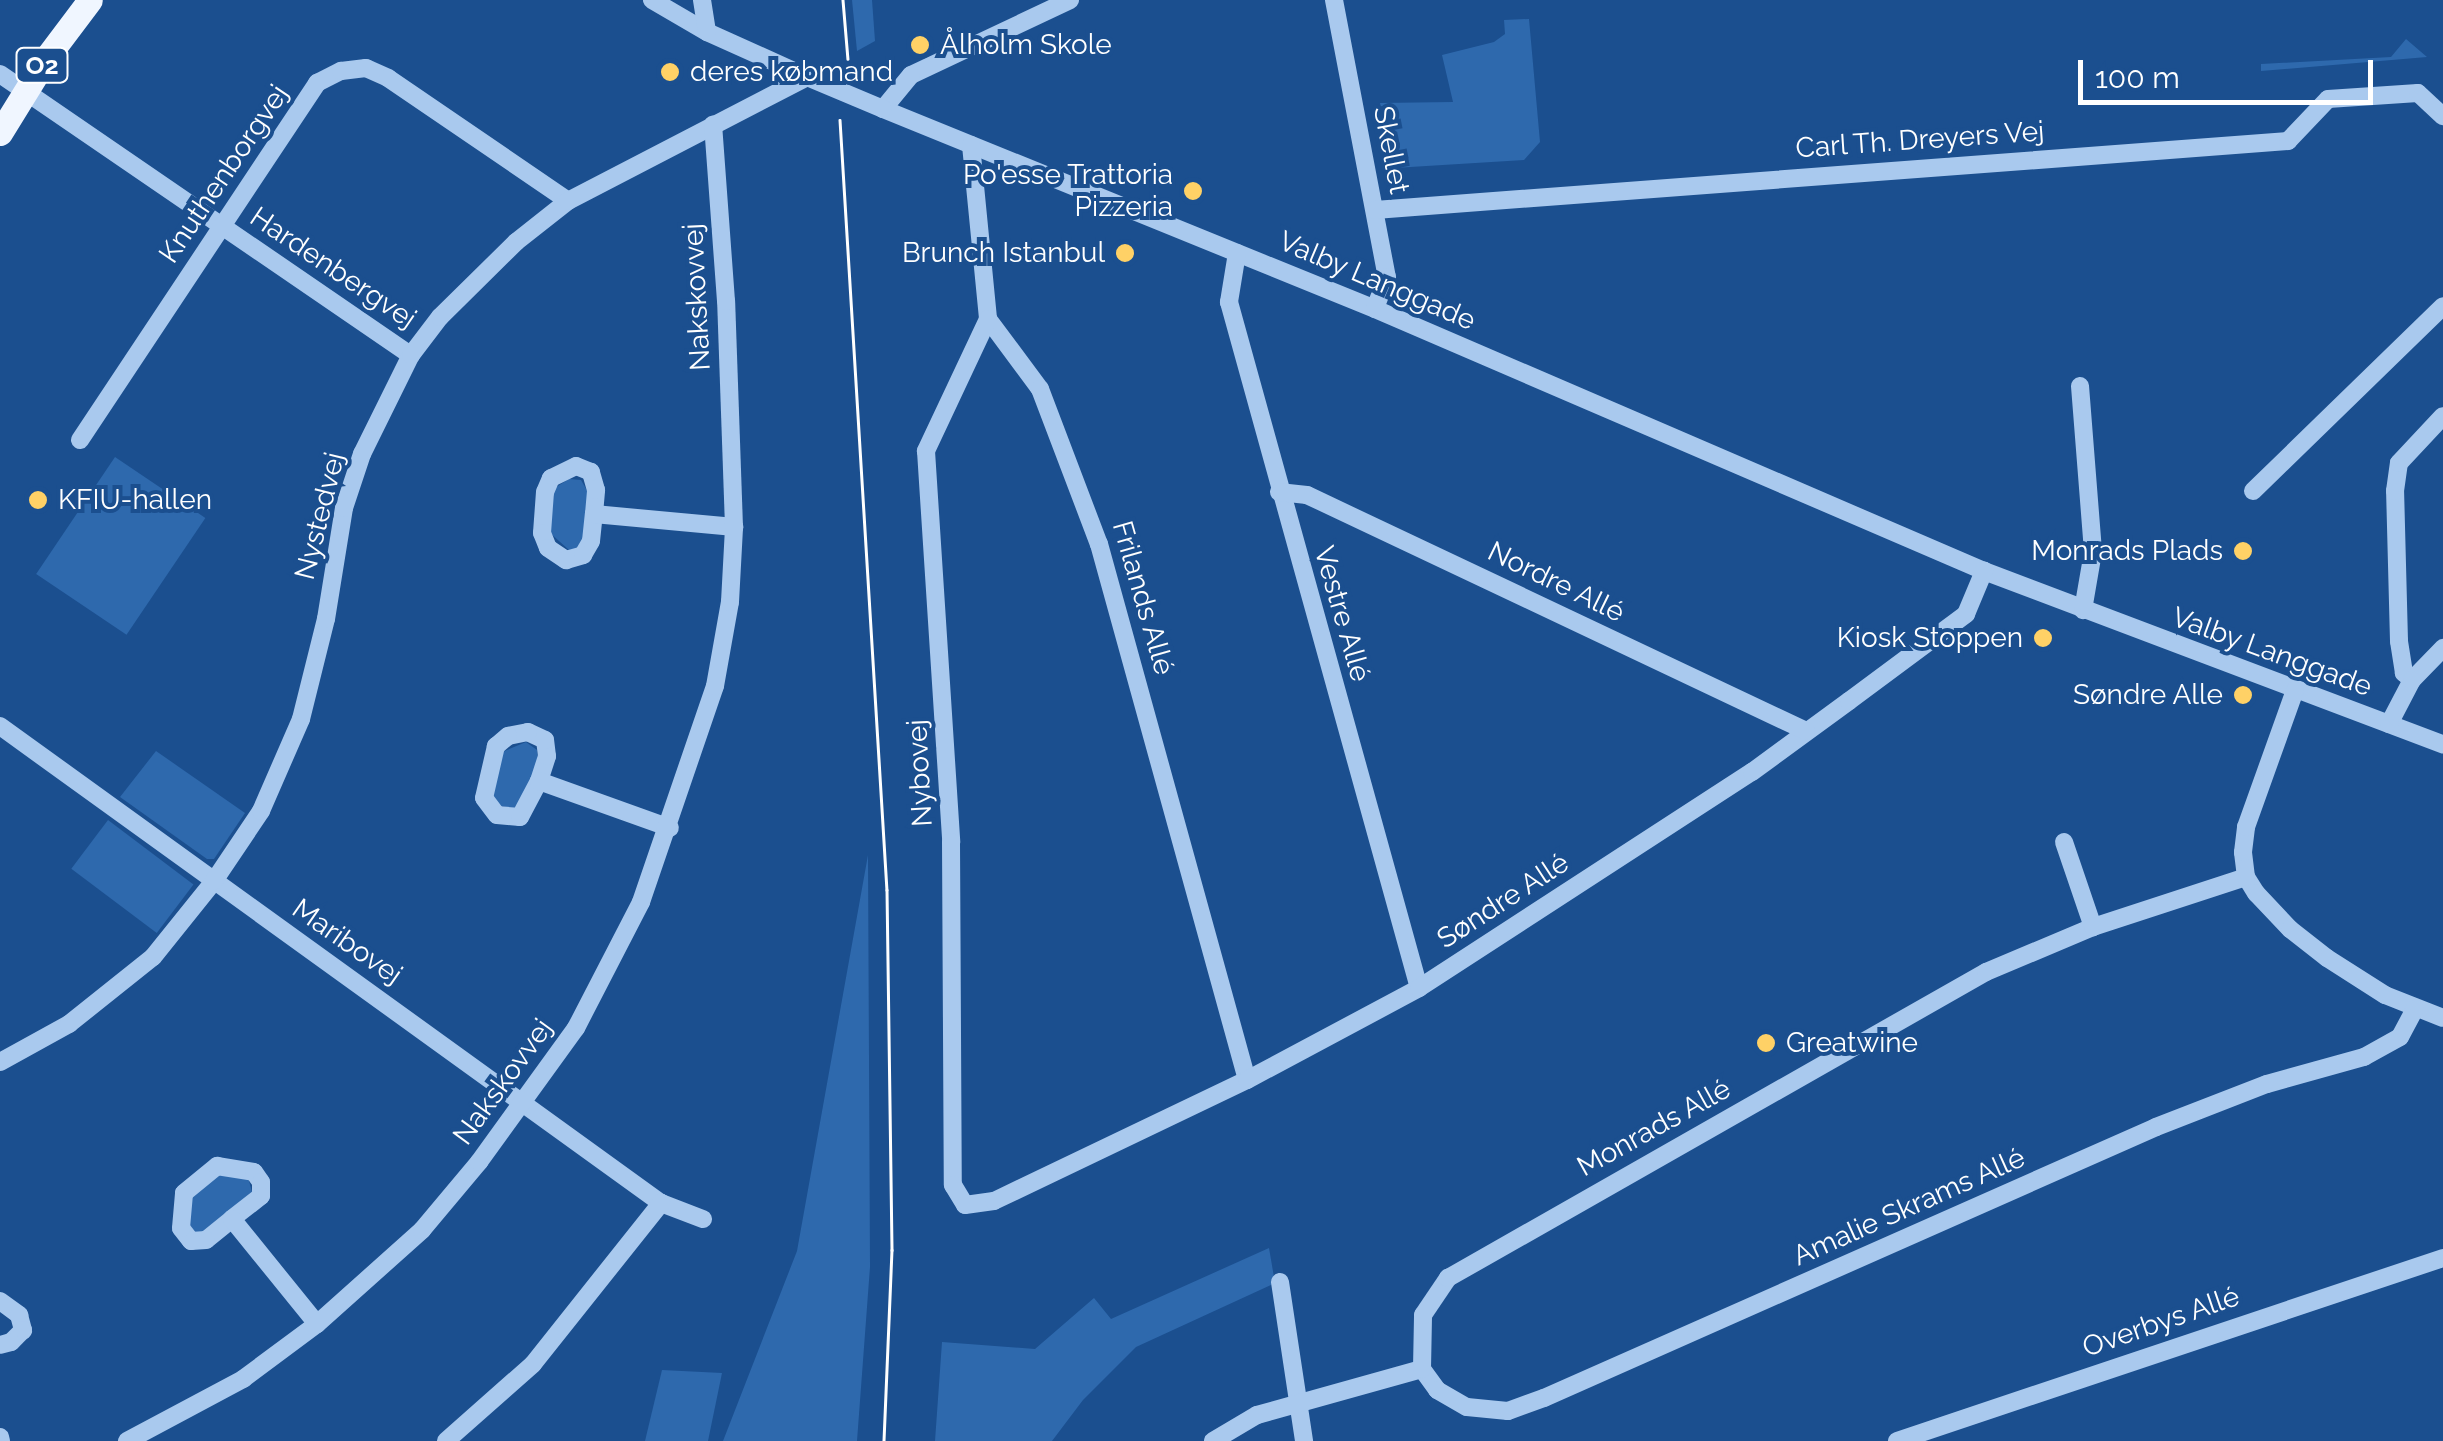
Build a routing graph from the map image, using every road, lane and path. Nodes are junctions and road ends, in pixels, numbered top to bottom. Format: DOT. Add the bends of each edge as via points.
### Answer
graph roads {
  1 [pos="90,0"];
  2 [pos="652,0"];
  3 [pos="702,0"];
  4 [pos="1070,0"];
  5 [pos="1334,0"];
  6 [pos="706,32"];
  7 [pos="0,74"];
  8 [pos="807,77"];
  9 [pos="25,92"];
  10 [pos="883,109"];
  11 [pos="2443,116"];
  12 [pos="713,124"];
  13 [pos="0,134"];
  14 [pos="971,146"];
  15 [pos="568,201"];
  16 [pos="1375,210"];
  17 [pos="222,226"];
  18 [pos="1237,253"];
  19 [pos="2443,306"];
  20 [pos="1376,309"];
  21 [pos="988,320"];
  22 [pos="411,355"];
  23 [pos="2080,386"];
  24 [pos="2443,416"];
  25 [pos="80,440"];
  26 [pos="2253,490"];
  27 [pos="1280,492"];
  28 [pos="594,514"];
  29 [pos="734,526"];
  30 [pos="1984,571"];
  31 [pos="2083,610"];
  32 [pos="2443,648"];
  33 [pos="2412,680"];
  34 [pos="2295,690"];
  35 [pos="2389,724"];
  36 [pos="0,726"];
  37 [pos="1806,731"];
  38 [pos="2443,744"];
  39 [pos="539,781"];
  40 [pos="670,828"];
  41 [pos="2064,842"];
  42 [pos="2246,877"];
  43 [pos="214,881"];
  44 [pos="2093,927"];
  45 [pos="1419,988"];
  46 [pos="2415,1009"];
  47 [pos="2443,1018"];
  48 [pos="0,1062"];
  49 [pos="1248,1080"];
  50 [pos="522,1103"];
  51 [pos="994,1201"];
  52 [pos="660,1204"];
  53 [pos="703,1218"];
  54 [pos="232,1220"];
  55 [pos="2443,1258"];
  56 [pos="1280,1282"];
  57 [pos="0,1302"];
  58 [pos="317,1324"];
  59 [pos="0,1345"];
  60 [pos="1422,1369"];
  61 [pos="1298,1401"];
  62 [pos="127,1441"];
  63 [pos="446,1441"];
  64 [pos="1213,1441"];
  65 [pos="1304,1441"];
  66 [pos="1897,1441"];
  1 -- 9 [label="main road, O2"];
  2 -- 6 [label="street, Valby Langgade"];
  3 -- 6 [label="street"];
  4 -- 10 [label="street" via="911,75"];
  5 -- 16 [label="street, Skellet"];
  6 -- 8 [label="street, Valby Langgade"];
  7 -- 9 [label="street, Hardenbergvej"];
  8 -- 10 [label="street, Valby Langgade, bridge"];
  8 -- 12 [label="street, Nystedvej"];
  9 -- 13 [label="main road, O2"];
  9 -- 17 [label="street, Hardenbergvej"];
  10 -- 14 [label="street, Valby Langgade"];
  11 -- 16 [label="street, Carl Th. Dreyers Vej" via="2418,93 2328,99 2288,140"];
  12 -- 15 [label="street, Nystedvej"];
  12 -- 29 [label="street, Nakskovvej"];
  14 -- 18 [label="street, Valby Langgade"];
  14 -- 21 [label="street"];
  15 -- 17 [label="street, Knuthenborgvej" via="366,68 317,83"];
  15 -- 22 [label="street, Nystedvej" via="440,316"];
  16 -- 20 [label="street, Skellet" via="1388,277"];
  17 -- 22 [label="street, Hardenbergvej"];
  17 -- 25 [label="street, Knuthenborgvej"];
  18 -- 20 [label="street, Valby Langgade"];
  18 -- 27 [label="street, Vestre Allé" via="1229,302"];
  19 -- 26 [label="street" via="2288,470"];
  20 -- 30 [label="street, Valby Langgade"];
  21 -- 49 [label="street, Frilands Allé" via="1040,388 1087,509"];
  21 -- 51 [label="street, Nybovej" via="930,436 926,466 952,842 953,1185 964,1205"];
  22 -- 43 [label="street, Nystedvej" via="362,454 344,508 301,719 261,810"];
  23 -- 31 [label="street" via="2093,552"];
  24 -- 33 [label="street" via="2400,463 2394,490 2399,641 2404,673"];
  27 -- 37 [label="street, Nordre Allé" via="1307,495"];
  27 -- 45 [label="street, Vestre Allé"];
  28 -- 28 [label="street" via="591,472 576,466 552,478 542,533 548,548 566,560 583,555"];
  28 -- 29 [label="street"];
  29 -- 40 [label="street, Nakskovvej" via="716,686"];
  30 -- 31 [label="street, Valby Langgade"];
  30 -- 37 [label="street, Søndre Allé" via="1966,614"];
  31 -- 34 [label="street, Valby Langgade"];
  32 -- 33 [label="street"];
  33 -- 35 [label="street"];
  34 -- 35 [label="street, Valby Langgade"];
  34 -- 42 [label="street" via="2246,827"];
  35 -- 38 [label="street, Valby Langgade"];
  36 -- 43 [label="street, Maribovej"];
  37 -- 45 [label="street, Søndre Allé"];
  39 -- 39 [label="street" via="545,740 528,732 508,736 496,746 484,798 497,815 520,818"];
  39 -- 40 [label="street"];
  40 -- 50 [label="street, Nakskovvej" via="612,963"];
  41 -- 44 [label="street"];
  42 -- 44 [label="street, Monrads Allé"];
  42 -- 46 [label="street" via="2290,929 2326,958"];
  43 -- 48 [label="street, Nystedvej" via="153,957 111,994"];
  43 -- 50 [label="street, Maribovej"];
  44 -- 60 [label="street, Monrads Allé" via="1986,972 1466,1265 1440,1286 1423,1315"];
  45 -- 49 [label="street, Søndre Allé"];
  46 -- 47 [label="street"];
  46 -- 60 [label="street, Amalie Skrams Allé" via="2400,1037 2364,1057 2267,1084 2156,1127 1544,1398 1508,1411 1467,1406 1437,1390"];
  49 -- 51 [label="street, Søndre Allé"];
  50 -- 52 [label="street, Maribovej"];
  50 -- 58 [label="street, Nakskovvej" via="422,1230"];
  52 -- 53 [label="street, Maribovej"];
  52 -- 63 [label="street" via="532,1364"];
  54 -- 54 [label="street" via="261,1196 261,1182 254,1172 218,1166 184,1193 180,1228 191,1241 206,1240"];
  54 -- 58 [label="street"];
  55 -- 66 [label="street, Overbys Allé"];
  56 -- 61 [label="street"];
  57 -- 59 [label="street" via="19,1315 22,1330"];
  58 -- 62 [label="street, Nakskovvej" via="243,1379"];
  60 -- 61 [label="street"];
  61 -- 64 [label="street"];
  61 -- 65 [label="street"];
}
